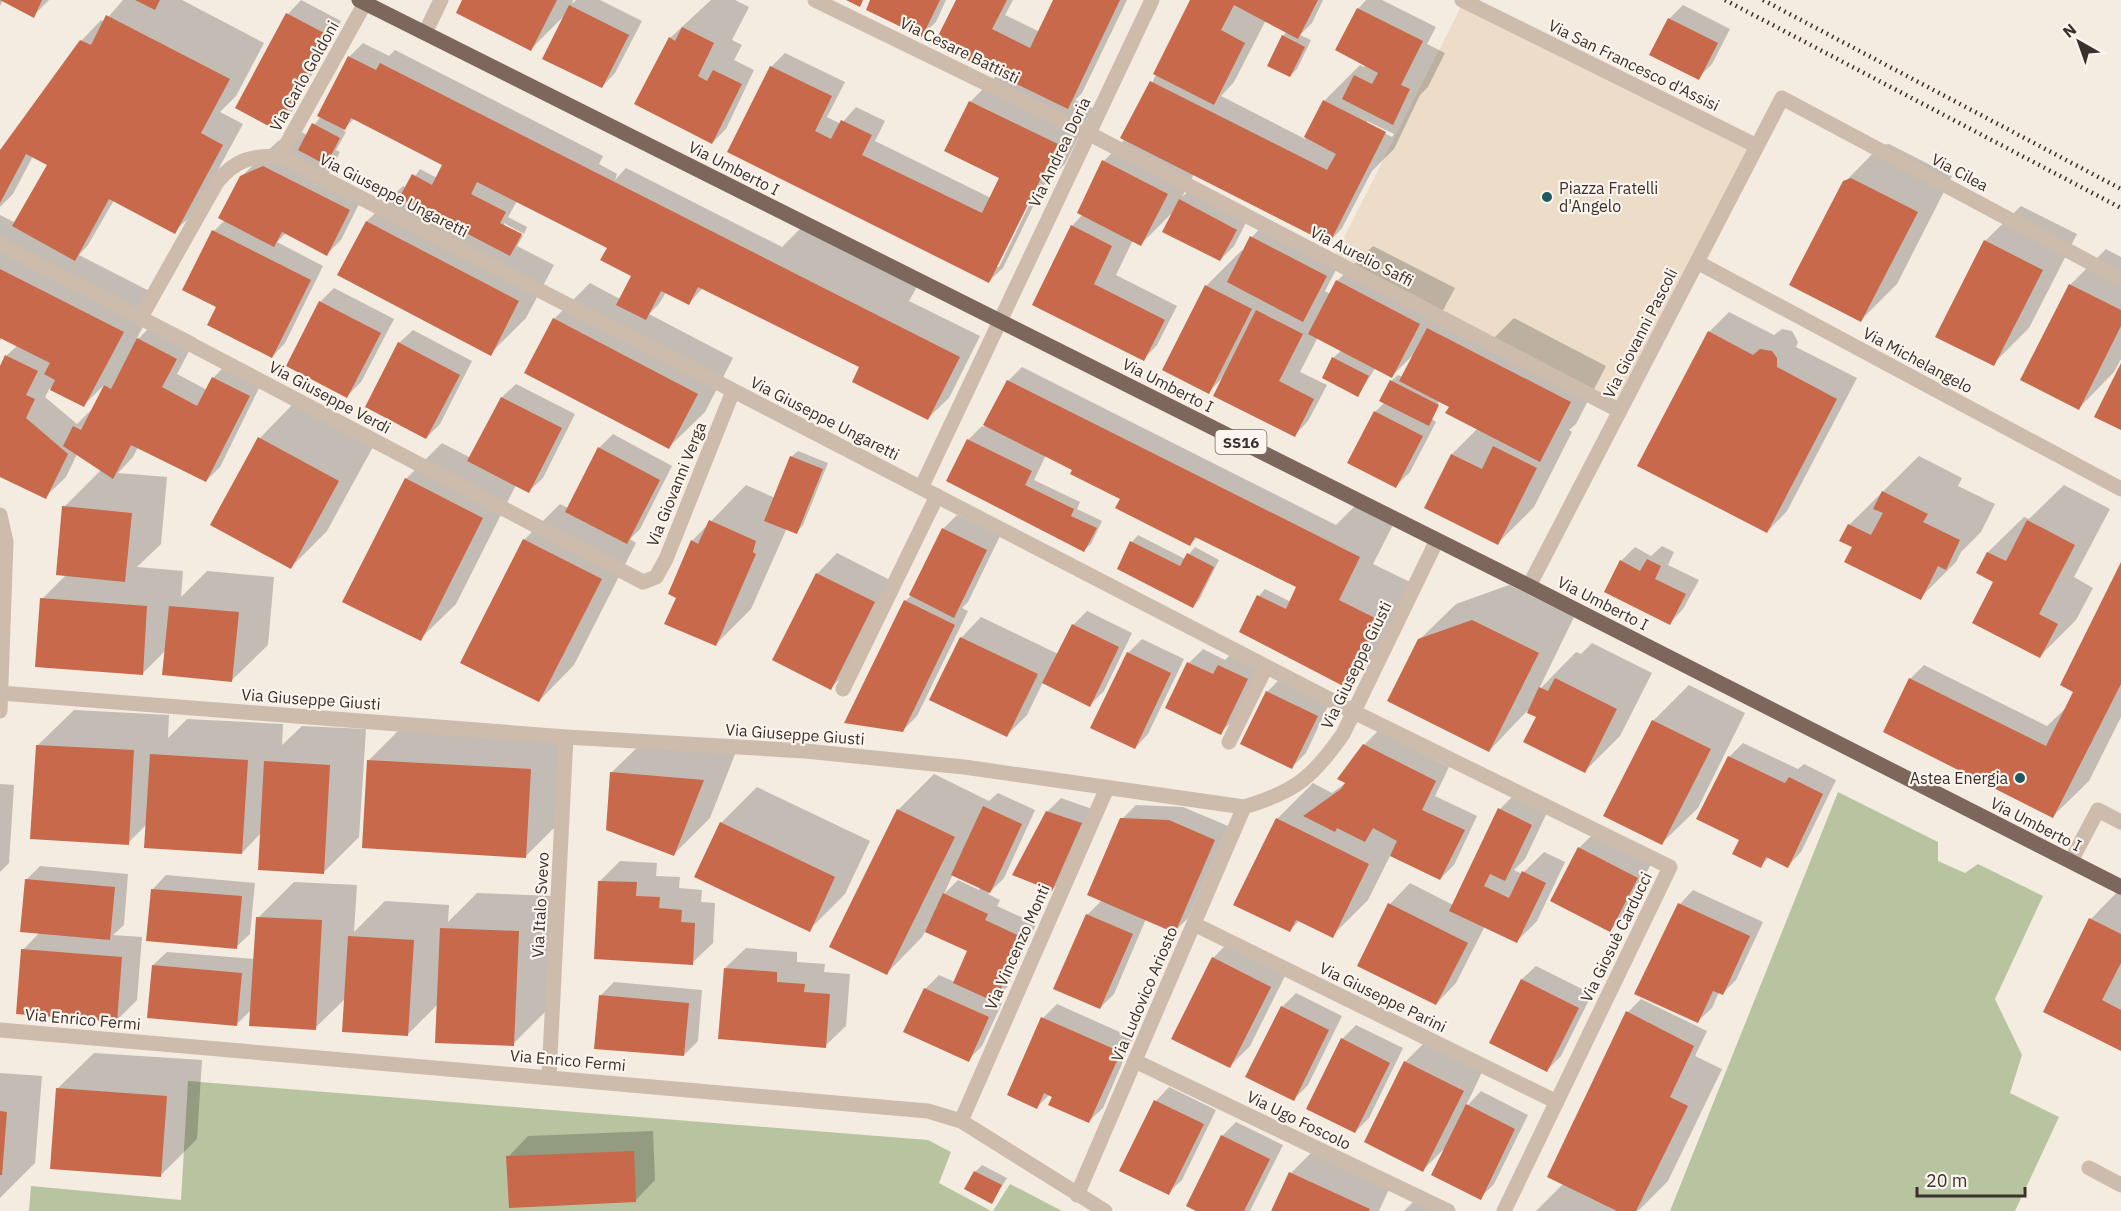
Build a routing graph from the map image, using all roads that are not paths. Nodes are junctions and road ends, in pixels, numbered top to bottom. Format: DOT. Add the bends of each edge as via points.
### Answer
graph roads {
  1 [pos="441,0"];
  2 [pos="815,0"];
  3 [pos="1152,0"];
  4 [pos="1462,0"];
  5 [pos="362,2"];
  6 [pos="425,33"];
  7 [pos="1782,98"];
  8 [pos="1088,133"];
  9 [pos="1757,146"];
  10 [pos="280,156"];
  11 [pos="0,244"];
  12 [pos="1697,262"];
  13 [pos="2121,279"];
  14 [pos="141,317"];
  15 [pos="999,321"];
  16 [pos="733,391"];
  17 [pos="1620,411"];
  18 [pos="921,488"];
  19 [pos="2121,489"];
  20 [pos="937,496"];
  21 [pos="0,516"];
  22 [pos="1437,540"];
  23 [pos="643,582"];
  24 [pos="1529,586"];
  25 [pos="1266,667"];
  26 [pos="843,689"];
  27 [pos="0,693"];
  28 [pos="0,711"];
  29 [pos="1354,712"];
  30 [pos="566,737"];
  31 [pos="1229,742"];
  32 [pos="1107,788"];
  33 [pos="1244,807"];
  34 [pos="2121,822"];
  35 [pos="2071,861"];
  36 [pos="2121,887"];
  37 [pos="1194,924"];
  38 [pos="0,1030"];
  39 [pos="1135,1060"];
  40 [pos="549,1076"];
  41 [pos="1557,1102"];
  42 [pos="961,1121"];
  43 [pos="2089,1168"];
  44 [pos="2121,1185"];
  45 [pos="1077,1195"];
  46 [pos="1105,1211"];
  47 [pos="1448,1211"];
  48 [pos="1504,1211"];
  1 -- 6 [label="street"];
  2 -- 8 [label="street, Via Cesare Battisti"];
  3 -- 8 [label="street, Via Andrea Doria"];
  4 -- 9 [label="street, Via San Francesco d'Assisi"];
  5 -- 6 [label="main road, Via Umberto I / SS16"];
  5 -- 10 [label="street, Via Carlo Goldoni"];
  6 -- 15 [label="main road, Via Umberto I / SS16"];
  7 -- 9 [label="street, Via Giovanni Pascoli"];
  7 -- 13 [label="street, Via Cilea"];
  8 -- 15 [label="street, Via Andrea Doria"];
  8 -- 17 [label="street, Via Aurelio Saffi"];
  9 -- 12 [label="street, Via Giovanni Pascoli"];
  10 -- 14 [label="street, Via Carlo Goldoni" via="257,156 230,166 217,182"];
  10 -- 16 [label="street, Via Giuseppe Ungaretti"];
  11 -- 14 [label="street, Via Giuseppe Verdi"];
  12 -- 17 [label="street, Via Giovanni Pascoli"];
  12 -- 19 [label="street, Via Michelangelo"];
  14 -- 23 [label="street, Via Giuseppe Verdi"];
  15 -- 18 [label="street, Via Andrea Doria"];
  15 -- 22 [label="main road, Via Umberto I / SS16"];
  16 -- 18 [label="street, Via Giuseppe Ungaretti"];
  16 -- 23 [label="street, Via Giovanni Verga" via="666,559 656,577"];
  17 -- 24 [label="street, Via Giovanni Pascoli"];
  18 -- 20 [label="street, Via Giuseppe Ungaretti"];
  20 -- 25 [label="street, Via Giuseppe Ungaretti"];
  20 -- 26 [label="street"];
  21 -- 27 [label="street" via="6,542"];
  22 -- 24 [label="main road, Via Umberto I / SS16"];
  22 -- 29 [label="street, Via Giuseppe Giusti"];
  24 -- 35 [label="main road, Via Umberto I / SS16"];
  25 -- 29 [label="street, Via Giuseppe Ungaretti"];
  25 -- 31 [label="street"];
  27 -- 28 [label="street"];
  27 -- 30 [label="street, Via Giuseppe Giusti"];
  29 -- 33 [label="street, Via Giuseppe Giusti" via="1324,761 1303,782 1277,797"];
  29 -- 41 [label="street, Via Giosuè Carducci" via="1670,867"];
  30 -- 32 [label="street, Via Giuseppe Giusti" via="805,751 964,767"];
  30 -- 40 [label="street, Via Italo Svevo"];
  32 -- 33 [label="street, Via Giuseppe Giusti"];
  32 -- 42 [label="street, Via Vincenzo Monti"];
  33 -- 37 [label="street, Via Ludovico Ariosto"];
  34 -- 35 [label="street" via="2097,810"];
  35 -- 36 [label="main road, Via Umberto I / SS16"];
  37 -- 39 [label="street, Via Ludovico Ariosto"];
  37 -- 41 [label="street, Via Giuseppe Parini"];
  38 -- 40 [label="street, Via Enrico Fermi"];
  39 -- 45 [label="street, Via Ludovico Ariosto"];
  39 -- 47 [label="street, Via Ugo Foscolo"];
  40 -- 42 [label="street, Via Enrico Fermi" via="928,1110"];
  41 -- 48 [label="street, Via Giosuè Carducci"];
  42 -- 45 [label="street, Via Enrico Fermi"];
  43 -- 44 [label="street"];
  45 -- 46 [label="street, Via Enrico Fermi"];
}
